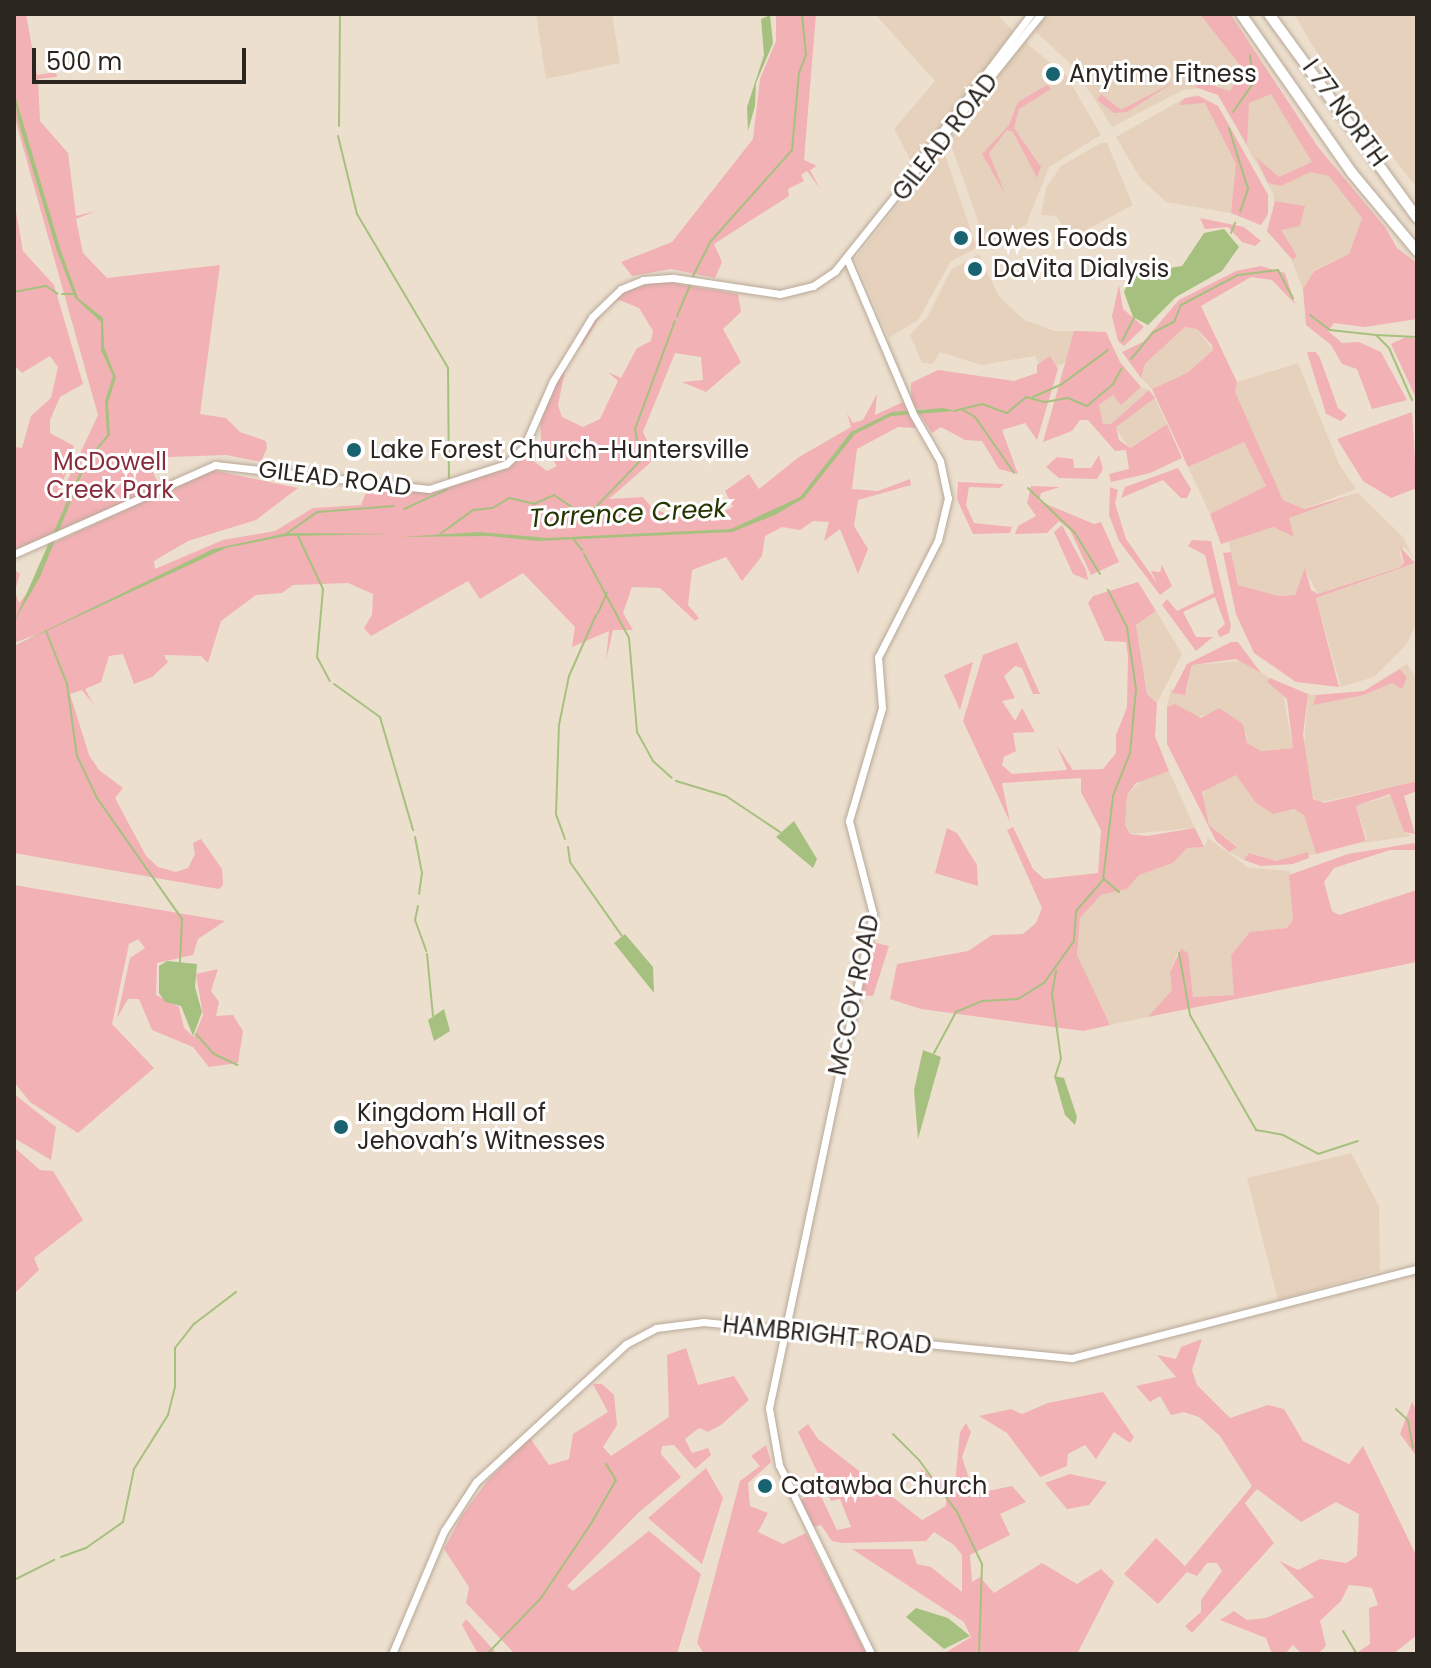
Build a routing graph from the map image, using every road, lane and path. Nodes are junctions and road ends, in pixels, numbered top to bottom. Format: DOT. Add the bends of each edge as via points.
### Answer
graph roads {
  1 [pos="1031,14"];
  2 [pos="1041,14"];
  3 [pos="1235,14"];
  4 [pos="1244,14"];
  5 [pos="1273,14"];
  6 [pos="979,83"];
  7 [pos="1290,85"];
  8 [pos="968,107"];
  9 [pos="1417,211"];
  10 [pos="1417,218"];
  11 [pos="1417,248"];
  12 [pos="847,259"];
  13 [pos="14,554"];
  14 [pos="1417,1269"];
  15 [pos="782,1330"];
  16 [pos="392,1654"];
  17 [pos="871,1654"];
  1 -- 6 [label="main road, GILEAD ROAD"];
  2 -- 8 [label="main road, GILEAD ROAD"];
  3 -- 7 [label="highway"];
  4 -- 7 [label="highway"];
  4 -- 11 [label="highway" via="1355,171"];
  5 -- 9 [label="highway, I 77 NORTH"];
  5 -- 10 [label="highway"];
  6 -- 8 [label="main road"];
  6 -- 12 [label="main road, GILEAD ROAD"];
  7 -- 11 [label="highway"];
  8 -- 12 [label="main road, GILEAD ROAD"];
  12 -- 13 [label="main road, GILEAD ROAD" via="813,286 780,294 674,278 643,280 621,289 596,311 568,355 520,453 449,485 414,489 215,465"];
  12 -- 15 [label="main road, MCCOY ROAD" via="912,411 940,461 946,513 938,540 878,657 882,708 849,821 873,914"];
  14 -- 15 [label="main road, HAMBRIGHT ROAD" via="1079,1357"];
  15 -- 16 [label="main road, HAMBRIGHT ROAD" via="683,1322 656,1328 626,1344 497,1460 467,1494 444,1531"];
  15 -- 17 [label="main road, MCCOY ROAD" via="769,1408 774,1449"];
}
